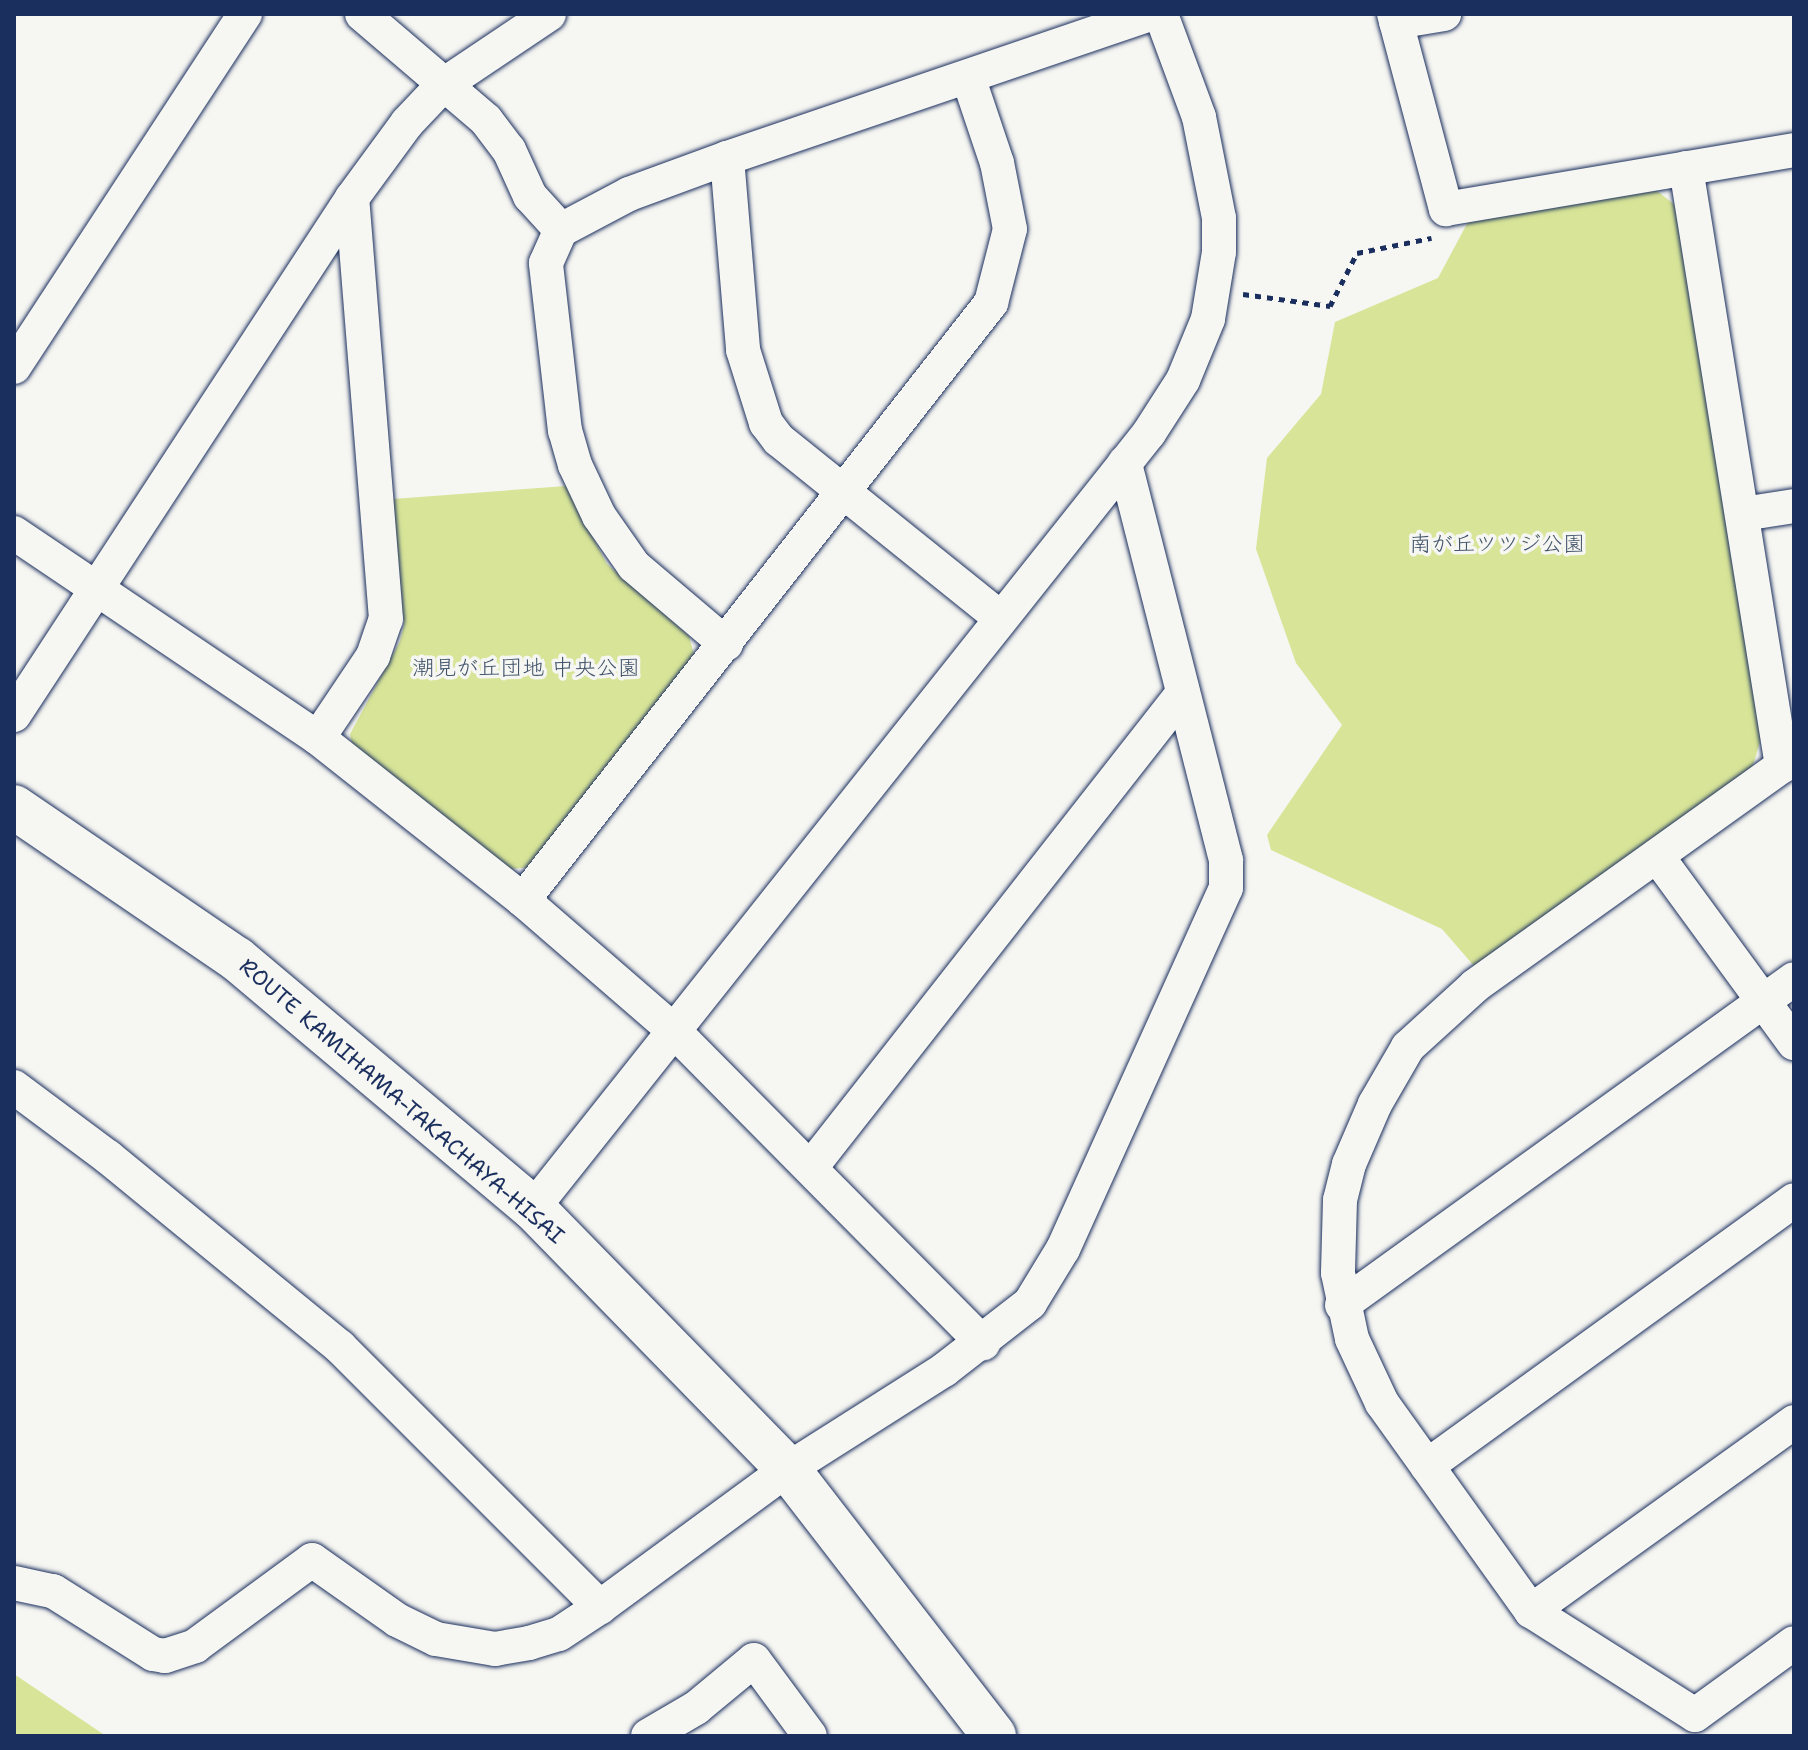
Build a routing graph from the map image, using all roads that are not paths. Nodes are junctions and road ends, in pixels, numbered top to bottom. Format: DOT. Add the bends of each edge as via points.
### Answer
graph roads {
  1 [pos="245,14"];
  2 [pos="362,14"];
  3 [pos="549,14"];
  4 [pos="1149,14"];
  5 [pos="1161,14"];
  6 [pos="1444,14"];
  7 [pos="1395,18"];
  8 [pos="968,77"];
  9 [pos="442,86"];
  10 [pos="1794,150"];
  11 [pos="727,158"];
  12 [pos="1686,168"];
  13 [pos="352,198"];
  14 [pos="561,230"];
  15 [pos="14,367"];
  16 [pos="1125,463"];
  17 [pos="845,493"];
  18 [pos="1794,506"];
  19 [pos="1743,514"];
  20 [pos="14,533"];
  21 [pos="98,587"];
  22 [pos="999,617"];
  23 [pos="726,644"];
  24 [pos="1183,693"];
  25 [pos="14,715"];
  26 [pos="318,738"];
  27 [pos="14,807"];
  28 [pos="1657,856"];
  29 [pos="523,900"];
  30 [pos="1794,979"];
  31 [pos="1764,1001"];
  32 [pos="673,1030"];
  33 [pos="1794,1043"];
  34 [pos="14,1087"];
  35 [pos="812,1166"];
  36 [pos="1794,1200"];
  37 [pos="533,1208"];
  38 [pos="1342,1305"];
  39 [pos="983,1343"];
  40 [pos="1794,1422"];
  41 [pos="1427,1466"];
  42 [pos="788,1469"];
  43 [pos="14,1583"];
  44 [pos="600,1607"];
  45 [pos="1531,1611"];
  46 [pos="1794,1643"];
  47 [pos="648,1736"];
  48 [pos="810,1736"];
  49 [pos="994,1736"];
  1 -- 15 [label="street"];
  2 -- 9 [label="street"];
  3 -- 9 [label="street"];
  4 -- 8 [label="street"];
  5 -- 16 [label="street" via="1199,117 1214,185 1219,252 1208,319 1183,380"];
  6 -- 7 [label="street"];
  7 -- 12 [label="street" via="1446,209"];
  8 -- 11 [label="street"];
  8 -- 17 [label="street" via="1007,200 1010,229 1000,280 976,324"];
  9 -- 13 [label="street" via="407,123"];
  9 -- 14 [label="street" via="486,120 509,150 530,196"];
  10 -- 12 [label="street"];
  11 -- 14 [label="street" via="629,194"];
  11 -- 17 [label="street" via="743,350 757,401 779,440"];
  12 -- 19 [label="street"];
  13 -- 21 [label="street"];
  13 -- 26 [label="street" via="386,619 373,656"];
  14 -- 23 [label="street" via="546,263 565,431 575,465 599,516 634,566"];
  16 -- 22 [label="street"];
  16 -- 24 [label="street"];
  17 -- 22 [label="street"];
  17 -- 23 [label="street"];
  18 -- 19 [label="street"];
  19 -- 28 [label="street" via="1782,766"];
  20 -- 21 [label="street"];
  21 -- 25 [label="street"];
  21 -- 26 [label="street"];
  22 -- 32 [label="street"];
  23 -- 29 [label="street"];
  24 -- 35 [label="street"];
  24 -- 39 [label="street" via="1226,860 1224,902 1140,1070 1048,1277 1030,1303"];
  26 -- 29 [label="street"];
  27 -- 37 [label="main road, ROUTE KAMIHAMA-TAKACHAYA-HISAI" via="237,959"];
  28 -- 31 [label="street"];
  28 -- 38 [label="street" via="1475,986 1408,1047 1349,1164 1338,1239"];
  29 -- 32 [label="street"];
  30 -- 31 [label="street"];
  31 -- 33 [label="street"];
  31 -- 38 [label="street"];
  32 -- 35 [label="street"];
  32 -- 37 [label="street"];
  34 -- 44 [label="street" via="170,1206 340,1347"];
  35 -- 39 [label="street"];
  36 -- 41 [label="street"];
  37 -- 42 [label="main road, ROUTE KAMIHAMA-TAKACHAYA-HISAI"];
  38 -- 41 [label="street" via="1362,1366"];
  39 -- 42 [label="street"];
  40 -- 45 [label="street"];
  41 -- 45 [label="street"];
  42 -- 44 [label="street"];
  42 -- 49 [label="main road, ROUTE KAMIHAMA-TAKACHAYA-HISAI"];
  43 -- 44 [label="street" via="53,1591 153,1654 165,1656 195,1646 312,1560 415,1631 463,1647 529,1643 559,1634"];
  45 -- 46 [label="street" via="1695,1715"];
  47 -- 48 [label="street" via="696,1708 754,1660"];
}
